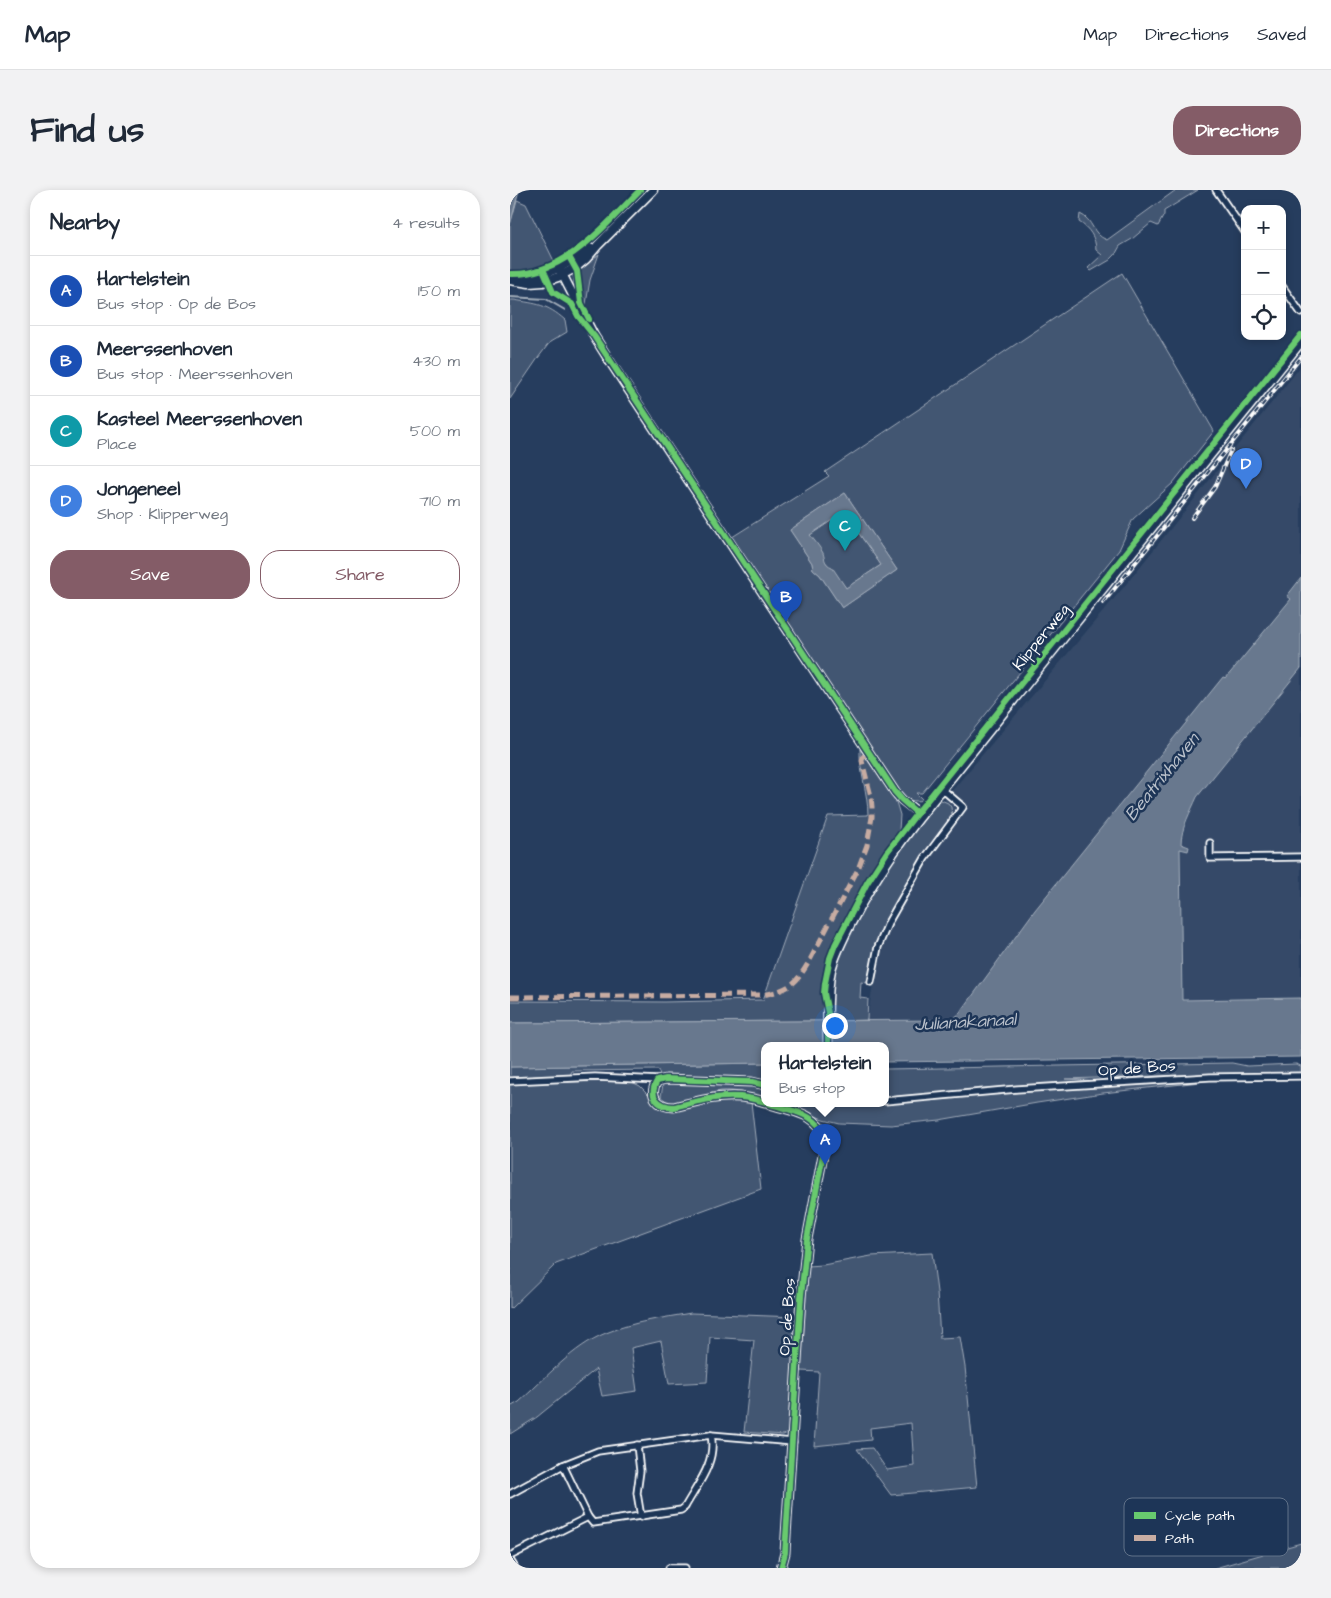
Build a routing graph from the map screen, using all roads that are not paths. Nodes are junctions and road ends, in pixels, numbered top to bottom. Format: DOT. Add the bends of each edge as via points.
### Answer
graph roads {
  1 [pos="653,190"];
  2 [pos="1216,190"];
  3 [pos="1241,226"];
  4 [pos="561,271"];
  5 [pos="510,280"];
  6 [pos="1286,292"];
  7 [pos="1301,313"];
  8 [pos="1301,342"];
  9 [pos="942,789"];
  10 [pos="921,815"];
  11 [pos="1210,843"];
  12 [pos="1301,857"];
  13 [pos="871,982"];
  14 [pos="828,1042"];
  15 [pos="1301,1076"];
  16 [pos="660,1080"];
  17 [pos="510,1081"];
  18 [pos="761,1084"];
  19 [pos="761,1101"];
  20 [pos="889,1101"];
  21 [pos="780,1107"];
  22 [pos="711,1436"];
  23 [pos="793,1442"];
  24 [pos="637,1445"];
  25 [pos="563,1465"];
  26 [pos="510,1494"];
  27 [pos="588,1516"];
  28 [pos="641,1517"];
  29 [pos="510,1556"];
  30 [pos="510,1560"];
  31 [pos="515,1568"];
  32 [pos="669,1568"];
  33 [pos="685,1568"];
  34 [pos="781,1568"];
  1 -- 4 [label="street" via="583,262"];
  2 -- 3 [label="street"];
  4 -- 5 [label="street" via="540,283"];
  4 -- 10 [label="street" via="611,363 895,792"];
  6 -- 7 [label="street"];
  8 -- 9 [label="street, Klipperweg"];
  9 -- 10 [label="street, Klipperweg"];
  9 -- 13 [label="street" via="963,808 925,858 889,921 878,947"];
  10 -- 14 [label="street, Klipperweg" via="876,878 840,946 831,971 828,994"];
  11 -- 12 [label="street" via="1210,858"];
  15 -- 20 [label="street, Op de Bos" via="1210,1077"];
  16 -- 17 [label="street" via="595,1077"];
  16 -- 18 [label="street"];
  16 -- 19 [label="street" via="653,1091 654,1097 666,1107 723,1096"];
  21 -- 23 [label="street, Op de Bos" via="814,1120 826,1139 807,1238"];
  22 -- 23 [label="street"];
  22 -- 24 [label="street"];
  22 -- 28 [label="street" via="713,1453 710,1463 685,1507 676,1512"];
  23 -- 34 [label="street, Op de Bos" via="786,1544"];
  24 -- 25 [label="street" via="594,1452"];
  24 -- 28 [label="street" via="640,1470 637,1493"];
  25 -- 26 [label="street"];
  25 -- 27 [label="street"];
  27 -- 28 [label="street" via="593,1523"];
  27 -- 29 [label="street"];
  30 -- 31 [label="street"];
  32 -- 33 [label="street"];
}
